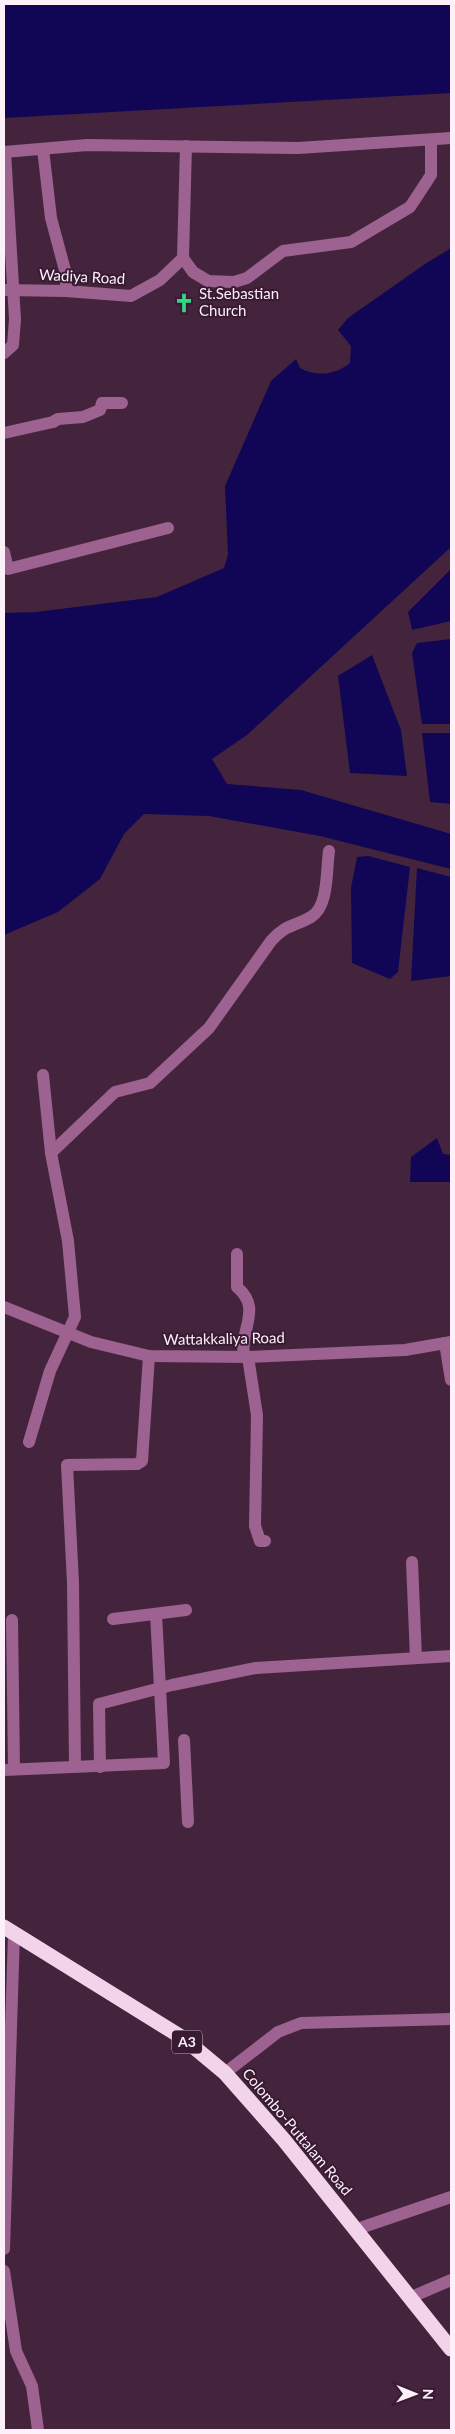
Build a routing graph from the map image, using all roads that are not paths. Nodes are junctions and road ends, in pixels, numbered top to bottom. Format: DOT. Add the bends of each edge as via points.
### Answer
graph roads {
  1 [pos="451,138"];
  2 [pos="431,140"];
  3 [pos="186,146"];
  4 [pos="43,149"];
  5 [pos="4,152"];
  6 [pos="183,258"];
  7 [pos="9,290"];
  8 [pos="66,291"];
  9 [pos="4,353"];
  10 [pos="122,403"];
  11 [pos="4,433"];
  12 [pos="168,528"];
  13 [pos="4,552"];
  14 [pos="329,852"];
  15 [pos="42,1075"];
  16 [pos="51,1154"];
  17 [pos="237,1254"];
  18 [pos="4,1307"];
  19 [pos="67,1332"];
  20 [pos="448,1343"];
  21 [pos="149,1356"];
  22 [pos="246,1357"];
  23 [pos="451,1380"];
  24 [pos="29,1442"];
  25 [pos="265,1541"];
  26 [pos="412,1562"];
  27 [pos="186,1610"];
  28 [pos="156,1614"];
  29 [pos="114,1619"];
  30 [pos="12,1620"];
  31 [pos="451,1656"];
  32 [pos="416,1658"];
  33 [pos="160,1689"];
  34 [pos="184,1740"];
  35 [pos="185,1762"];
  36 [pos="164,1763"];
  37 [pos="75,1766"];
  38 [pos="100,1767"];
  39 [pos="9,1770"];
  40 [pos="188,1822"];
  41 [pos="9,1930"];
  42 [pos="451,2019"];
  43 [pos="225,2073"];
  44 [pos="451,2197"];
  45 [pos="357,2232"];
  46 [pos="4,2248"];
  47 [pos="4,2271"];
  48 [pos="451,2280"];
  49 [pos="409,2298"];
  50 [pos="451,2350"];
  51 [pos="38,2430"];
  1 -- 2 [label="street"];
  2 -- 3 [label="street" via="298,148"];
  2 -- 6 [label="street" via="431,174 410,207 351,242 282,251 247,278 234,282 208,281 193,272"];
  3 -- 4 [label="street" via="87,145"];
  3 -- 6 [label="street"];
  4 -- 5 [label="street"];
  4 -- 8 [label="street" via="50,218 66,274"];
  5 -- 7 [label="street"];
  6 -- 8 [label="street, Wadiya Road" via="160,280 131,296"];
  7 -- 8 [label="street, Wadiya Road"];
  7 -- 9 [label="street" via="14,340 11,349"];
  10 -- 11 [label="street" via="102,403 100,410 83,417 58,419"];
  12 -- 13 [label="street" via="8,569"];
  14 -- 16 [label="street" via="321,908 283,928 271,940 209,1028 150,1083 115,1092"];
  15 -- 16 [label="street"];
  16 -- 19 [label="street" via="68,1241 75,1317"];
  17 -- 22 [label="street" via="237,1287 248,1299 250,1312 242,1350"];
  18 -- 19 [label="street, Wattakkaliya Road"];
  19 -- 21 [label="street, Wattakkaliya Road" via="91,1342"];
  19 -- 24 [label="street" via="50,1371"];
  20 -- 22 [label="street, Wattakkaliya Road" via="405,1350"];
  20 -- 23 [label="street"];
  21 -- 22 [label="street, Wattakkaliya Road"];
  21 -- 37 [label="street" via="142,1461 137,1464 67,1465 73,1583"];
  22 -- 25 [label="street" via="257,1415 254,1526 260,1541"];
  26 -- 32 [label="street"];
  27 -- 28 [label="street"];
  28 -- 29 [label="street"];
  28 -- 33 [label="street"];
  30 -- 39 [label="street"];
  31 -- 32 [label="street"];
  32 -- 33 [label="street" via="256,1668"];
  33 -- 36 [label="street"];
  33 -- 38 [label="street" via="99,1704"];
  34 -- 35 [label="street"];
  35 -- 36 [label="street"];
  35 -- 40 [label="street"];
  36 -- 38 [label="street"];
  37 -- 38 [label="street"];
  37 -- 39 [label="street"];
  41 -- 43 [label="highway, Colombo-Puttalam Road / A3" via="183,2038"];
  41 -- 46 [label="street"];
  42 -- 43 [label="street" via="301,2023 278,2032"];
  43 -- 45 [label="highway, Colombo-Puttalam Road / A3" via="284,2140"];
  44 -- 45 [label="street" via="363,2227"];
  45 -- 49 [label="highway, Colombo-Puttalam Road / A3"];
  47 -- 51 [label="street" via="16,2351 32,2386"];
  48 -- 49 [label="street"];
  49 -- 50 [label="highway, Colombo-Puttalam Road / A3"];
}
